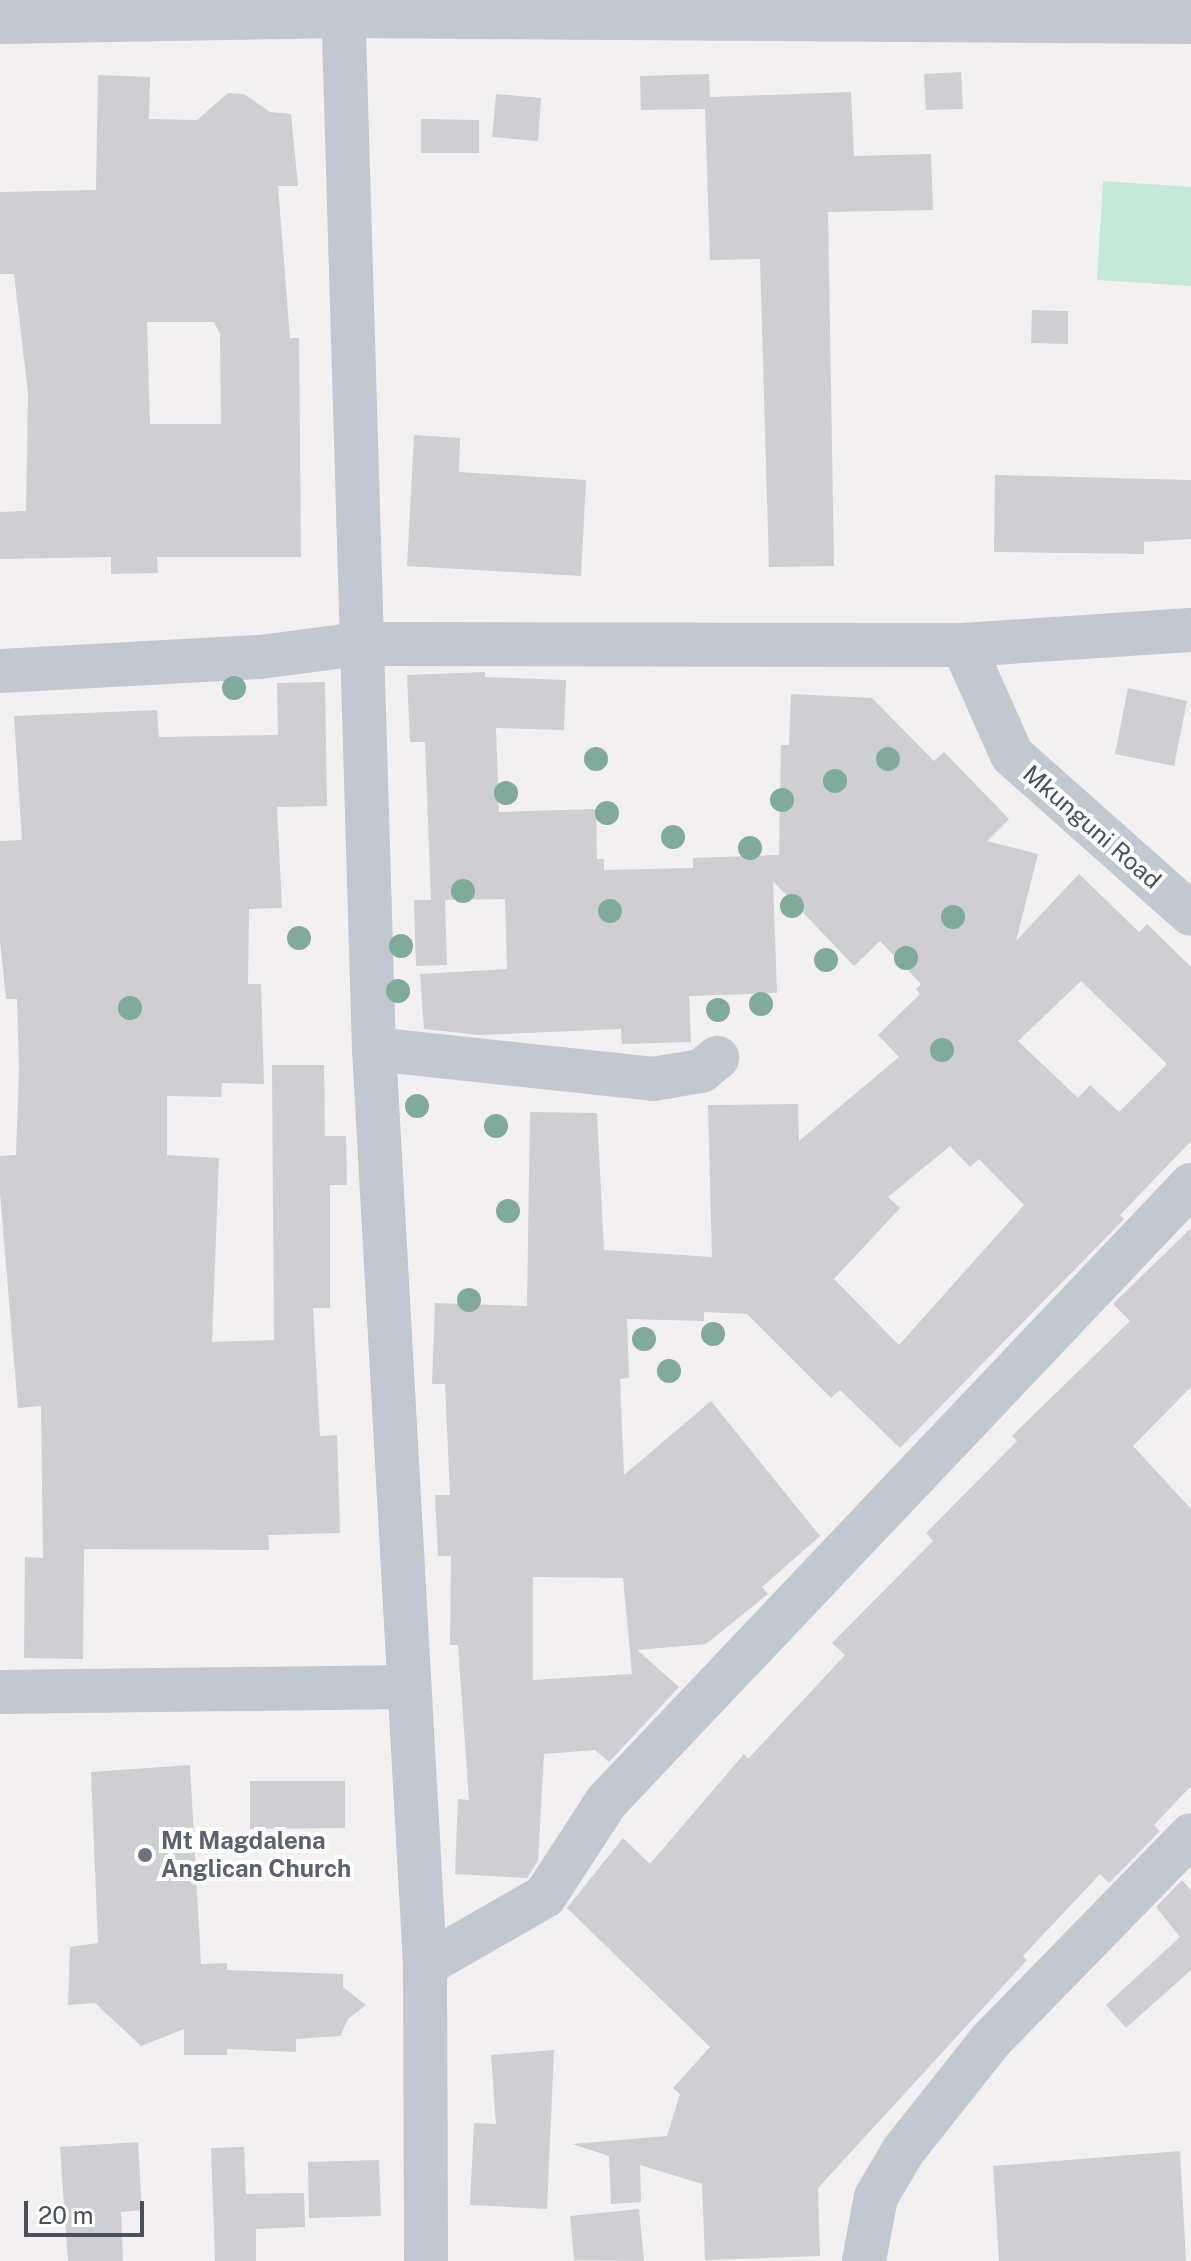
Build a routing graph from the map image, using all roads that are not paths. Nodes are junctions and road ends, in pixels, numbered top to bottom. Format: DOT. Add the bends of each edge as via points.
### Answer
graph roads {
  1 [pos="343,8"];
  2 [pos="797,11"];
  3 [pos="0,22"];
  4 [pos="1191,22"];
  5 [pos="1191,630"];
  6 [pos="359,644"];
  7 [pos="963,645"];
  8 [pos="0,671"];
  9 [pos="1191,914"];
  10 [pos="374,1049"];
  11 [pos="717,1058"];
  12 [pos="1191,1185"];
  13 [pos="407,1687"];
  14 [pos="0,1692"];
  15 [pos="1191,1835"];
  16 [pos="425,1965"];
  17 [pos="426,2261"];
  18 [pos="864,2261"];
  1 -- 2 [label="street"];
  1 -- 3 [label="street"];
  1 -- 6 [label="street"];
  2 -- 4 [label="street"];
  5 -- 7 [label="street"];
  6 -- 7 [label="street"];
  6 -- 8 [label="street" via="260,657"];
  6 -- 10 [label="street"];
  7 -- 9 [label="street, Mkunguni Road" via="1012,755"];
  10 -- 11 [label="street" via="653,1079 701,1071"];
  10 -- 13 [label="street"];
  12 -- 16 [label="street" via="607,1801 545,1896"];
  13 -- 14 [label="street"];
  13 -- 16 [label="street"];
  15 -- 18 [label="street" via="991,2040 903,2151 876,2197"];
  16 -- 17 [label="street"];
}
